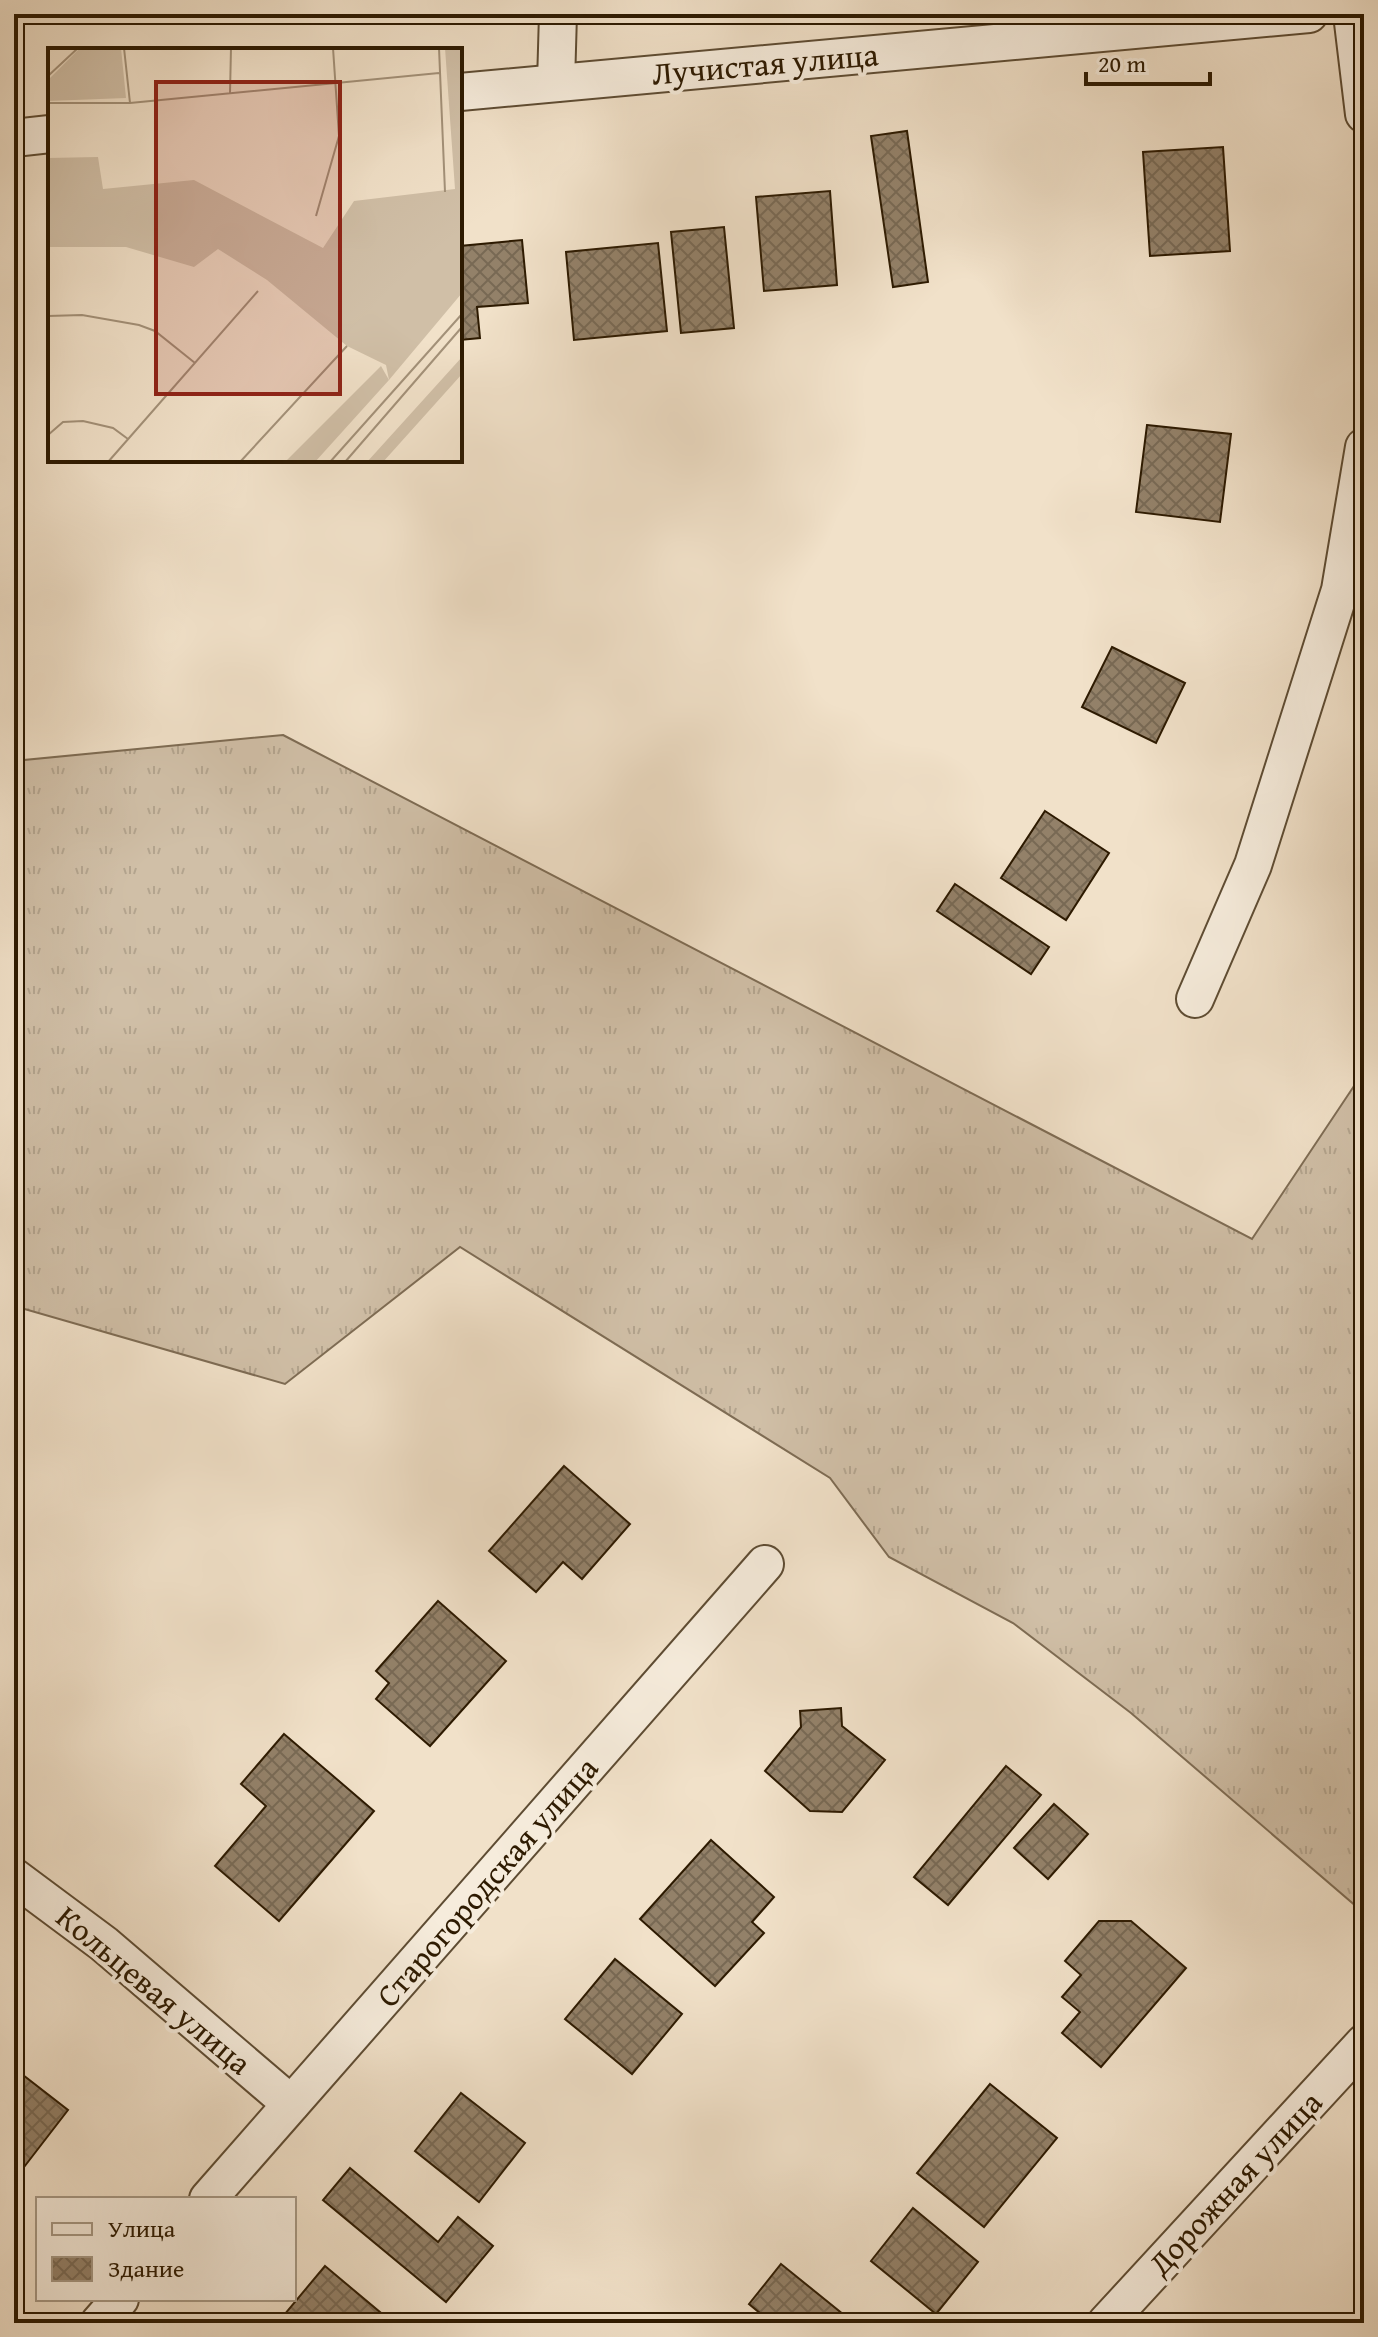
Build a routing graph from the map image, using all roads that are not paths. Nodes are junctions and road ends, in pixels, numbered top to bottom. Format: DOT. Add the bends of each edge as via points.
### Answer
graph roads {
  1 [pos="558,14"];
  2 [pos="1309,14"];
  3 [pos="1352,14"];
  4 [pos="556,83"];
  5 [pos="462,92"];
  6 [pos="1364,114"];
  7 [pos="48,134"];
  8 [pos="14,138"];
  9 [pos="1364,447"];
  10 [pos="1195,999"];
  11 [pos="765,1564"];
  12 [pos="14,1877"];
  13 [pos="1364,2043"];
  14 [pos="291,2104"];
  15 [pos="210,2197"];
  16 [pos="118,2301"];
  17 [pos="99,2323"];
  18 [pos="1106,2323"];
  1 -- 4 [label="street"];
  2 -- 4 [label="street, Лучистая улица"];
  3 -- 6 [label="street"];
  4 -- 5 [label="street, Лучистая улица"];
  7 -- 8 [label="street"];
  9 -- 10 [label="street" via="1335,605 1253,865"];
  11 -- 14 [label="street, Старогородская улица"];
  12 -- 14 [label="street, Кольцевая улица" via="104,1944"];
  13 -- 18 [label="street, Дорожная улица"];
  14 -- 15 [label="street, Старогородская улица"];
  16 -- 17 [label="street"];
}
